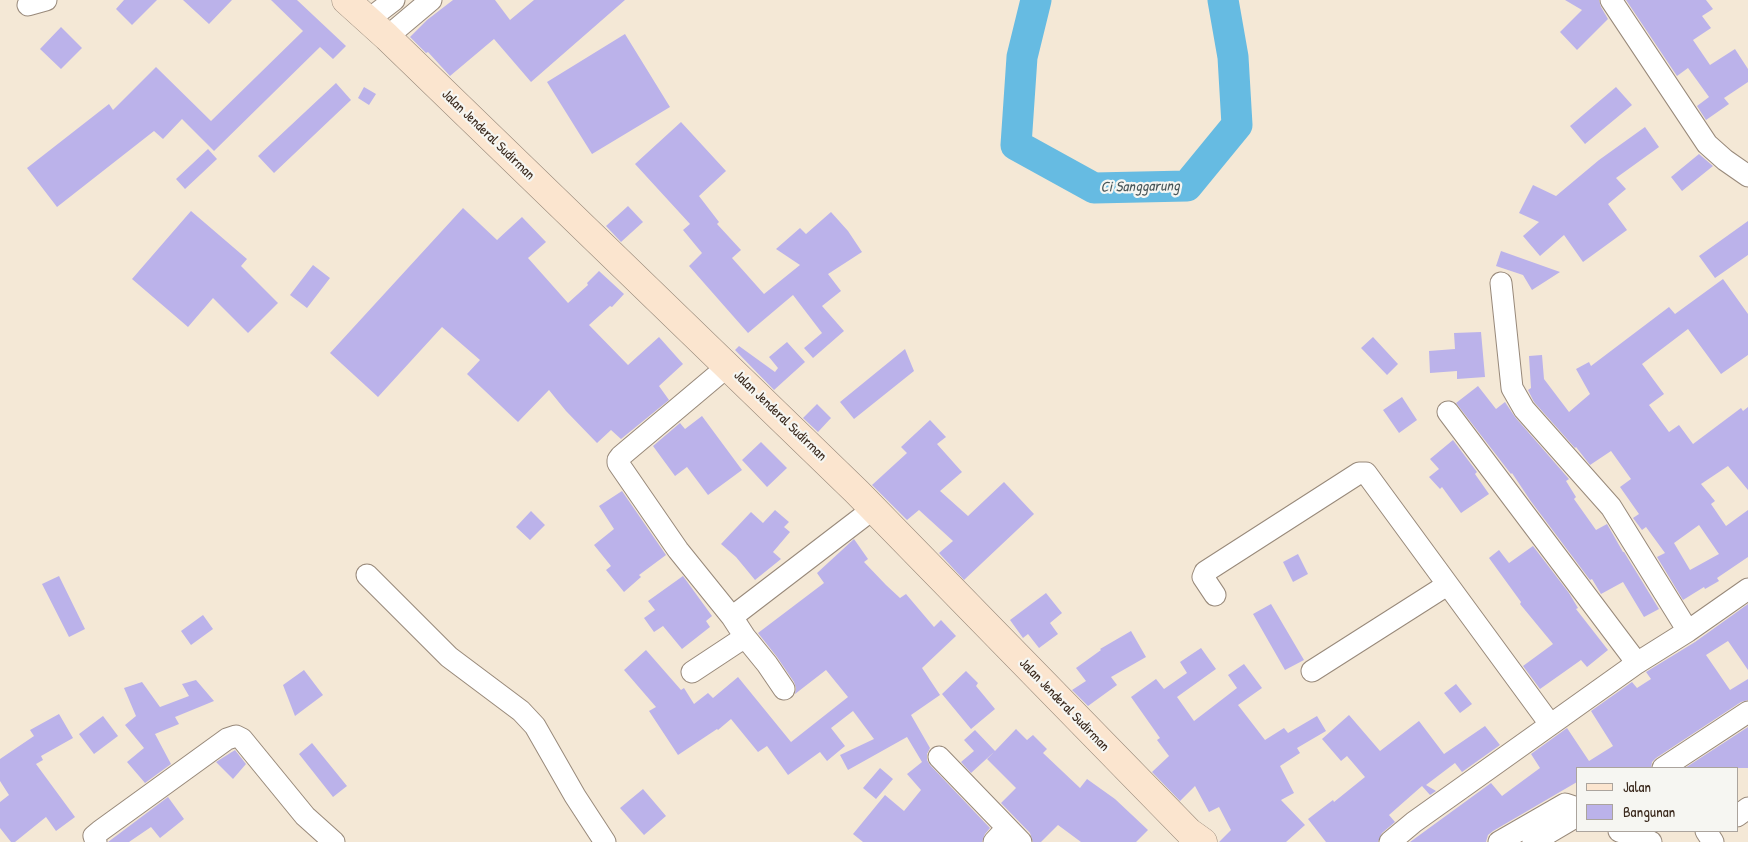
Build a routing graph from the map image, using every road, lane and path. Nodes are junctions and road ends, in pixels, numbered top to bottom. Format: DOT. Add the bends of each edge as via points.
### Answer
graph roads {
  1 [pos="346,0"];
  2 [pos="394,0"];
  3 [pos="431,0"];
  4 [pos="1611,0"];
  5 [pos="378,29"];
  6 [pos="1748,176"];
  7 [pos="1501,283"];
  8 [pos="728,366"];
  9 [pos="1448,412"];
  10 [pos="873,509"];
  11 [pos="368,575"];
  12 [pos="1447,585"];
  13 [pos="1748,589"];
  14 [pos="1215,595"];
  15 [pos="732,617"];
  16 [pos="1688,631"];
  17 [pos="745,637"];
  18 [pos="1636,662"];
  19 [pos="1312,671"];
  20 [pos="692,672"];
  21 [pos="784,688"];
  22 [pos="1748,712"];
  23 [pos="1550,724"];
  24 [pos="939,757"];
  25 [pos="1666,767"];
  26 [pos="1574,813"];
  27 [pos="1622,832"];
  28 [pos="1007,837"];
  29 [pos="1187,839"];
  30 [pos="96,842"];
  31 [pos="334,842"];
  32 [pos="605,842"];
  33 [pos="1390,842"];
  34 [pos="1499,842"];
  35 [pos="1534,842"];
  36 [pos="1651,842"];
  1 -- 5 [label="main road, Jalan Jenderal Sudirman"];
  2 -- 5 [label="street"];
  3 -- 5 [label="street"];
  4 -- 6 [label="street" via="1707,144"];
  5 -- 8 [label="main road, Jalan Jenderal Sudirman"];
  7 -- 16 [label="street" via="1512,388 1524,409 1611,507"];
  8 -- 10 [label="main road, Jalan Jenderal Sudirman"];
  8 -- 15 [label="street" via="621,456 618,463 678,550"];
  9 -- 18 [label="street"];
  10 -- 15 [label="street"];
  10 -- 29 [label="main road, Jalan Jenderal Sudirman"];
  11 -- 32 [label="street" via="449,657 536,726"];
  12 -- 14 [label="street" via="1366,472 1359,473 1205,572 1203,577"];
  12 -- 19 [label="street"];
  12 -- 23 [label="street"];
  13 -- 16 [label="street"];
  15 -- 17 [label="street"];
  16 -- 18 [label="street"];
  17 -- 20 [label="street"];
  17 -- 21 [label="street"];
  18 -- 23 [label="street"];
  22 -- 25 [label="street"];
  23 -- 33 [label="street"];
  24 -- 28 [label="street"];
  26 -- 34 [label="street"];
  26 -- 35 [label="street"];
  27 -- 36 [label="street"];
  30 -- 31 [label="street" via="94,836 100,831 227,739 236,736 242,739 306,816"];
}
